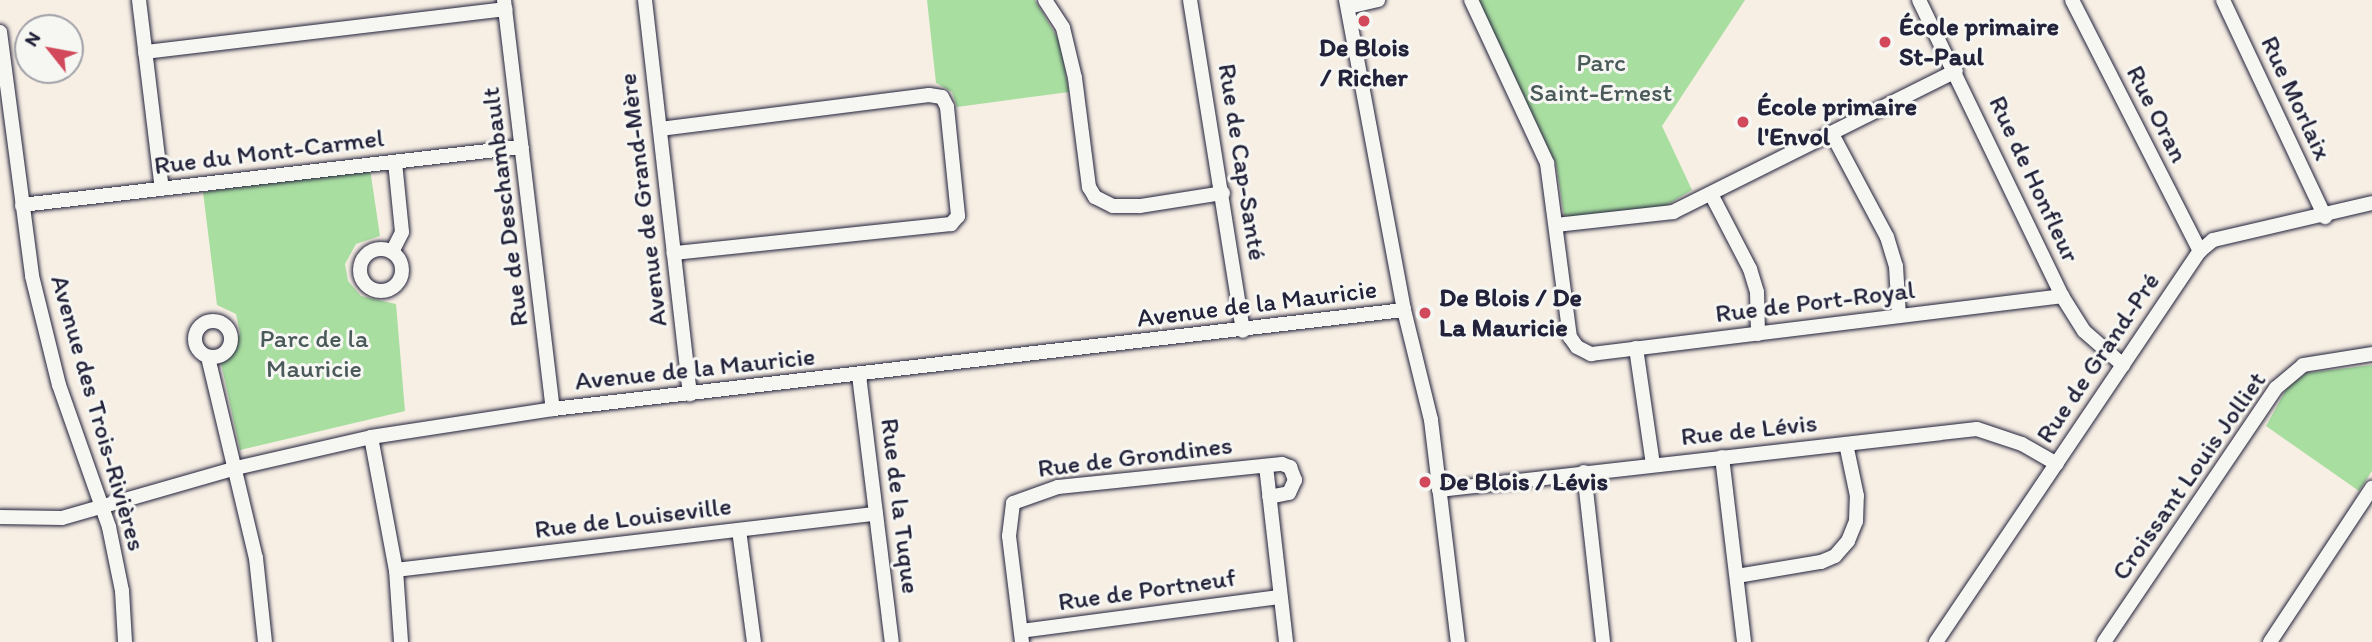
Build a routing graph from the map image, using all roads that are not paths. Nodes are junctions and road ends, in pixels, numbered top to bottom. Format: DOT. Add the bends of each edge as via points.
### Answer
graph roads {
  1 [pos="139,0"];
  2 [pos="645,0"];
  3 [pos="1045,0"];
  4 [pos="1190,0"];
  5 [pos="1378,0"];
  6 [pos="1471,0"];
  7 [pos="1919,0"];
  8 [pos="2072,0"];
  9 [pos="2223,0"];
  10 [pos="1347,3"];
  11 [pos="505,5"];
  12 [pos="0,32"];
  13 [pos="145,52"];
  14 [pos="1956,71"];
  15 [pos="660,129"];
  16 [pos="1832,134"];
  17 [pos="522,147"];
  18 [pos="396,162"];
  19 [pos="162,189"];
  20 [pos="1223,193"];
  21 [pos="1711,194"];
  22 [pos="2372,203"];
  23 [pos="22,205"];
  24 [pos="2325,217"];
  25 [pos="1556,225"];
  26 [pos="2200,251"];
  27 [pos="392,252"];
  28 [pos="674,253"];
  29 [pos="2062,296"];
  30 [pos="1404,310"];
  31 [pos="1899,316"];
  32 [pos="1244,331"];
  33 [pos="1758,334"];
  34 [pos="1636,348"];
  35 [pos="2372,354"];
  36 [pos="208,357"];
  37 [pos="2123,365"];
  38 [pos="859,375"];
  39 [pos="690,394"];
  40 [pos="553,409"];
  41 [pos="371,437"];
  42 [pos="1846,444"];
  43 [pos="1722,457"];
  44 [pos="2057,464"];
  45 [pos="1653,465"];
  46 [pos="1266,466"];
  47 [pos="236,468"];
  48 [pos="1584,472"];
  49 [pos="2372,488"];
  50 [pos="1439,490"];
  51 [pos="1269,497"];
  52 [pos="104,509"];
  53 [pos="876,514"];
  54 [pos="0,517"];
  55 [pos="739,530"];
  56 [pos="396,570"];
  57 [pos="1737,576"];
  58 [pos="1280,597"];
  59 [pos="1022,637"];
  60 [pos="125,642"];
  61 [pos="265,642"];
  62 [pos="401,642"];
  63 [pos="754,642"];
  64 [pos="892,642"];
  65 [pos="1286,642"];
  66 [pos="1458,642"];
  67 [pos="1604,642"];
  68 [pos="1744,642"];
  69 [pos="1936,642"];
  70 [pos="2104,642"];
  71 [pos="2270,642"];
  1 -- 13 [label="street"];
  2 -- 15 [label="street, Avenue de Grand-Mère"];
  3 -- 20 [label="street" via="1063,28 1089,187 1095,197 1113,206 1140,206"];
  4 -- 20 [label="street, Rue de Cap-Santé"];
  5 -- 10 [label="street"];
  6 -- 25 [label="street" via="1547,163"];
  7 -- 14 [label="street, Rue de Honfleur"];
  8 -- 26 [label="street, Rue Oran"];
  9 -- 24 [label="street, Rue Morlaix"];
  10 -- 30 [label="street"];
  11 -- 13 [label="street"];
  11 -- 17 [label="street, Rue de Deschambault"];
  12 -- 23 [label="street, Avenue des Trois-Rivières"];
  13 -- 19 [label="street"];
  14 -- 16 [label="street"];
  14 -- 29 [label="street, Rue de Honfleur"];
  15 -- 28 [label="street, Avenue de Grand-Mère"];
  15 -- 28 [label="street" via="929,95 942,97 947,107 958,216 951,224"];
  16 -- 21 [label="street"];
  16 -- 31 [label="street" via="1887,237 1896,266"];
  17 -- 18 [label="street, Rue du Mont-Carmel"];
  17 -- 40 [label="street, Rue de Deschambault"];
  18 -- 19 [label="street, Rue du Mont-Carmel"];
  18 -- 27 [label="street" via="402,232"];
  19 -- 23 [label="street, Rue du Mont-Carmel"];
  20 -- 32 [label="street, Rue de Cap-Santé"];
  21 -- 25 [label="street" via="1673,212"];
  21 -- 33 [label="street" via="1750,269 1757,292"];
  22 -- 24 [label="street"];
  23 -- 52 [label="street, Avenue des Trois-Rivières" via="32,276 59,385"];
  24 -- 26 [label="street" via="2213,240"];
  25 -- 34 [label="street, Rue de Port-Royal" via="1570,337 1591,354"];
  26 -- 37 [label="street, Rue de Grand-Pré"];
  28 -- 39 [label="street, Avenue de Grand-Mère"];
  29 -- 31 [label="street, Rue de Port-Royal"];
  29 -- 37 [label="street, Rue de Honfleur" via="2084,331"];
  30 -- 32 [label="street, Avenue de la Mauricie"];
  30 -- 50 [label="street" via="1431,420"];
  31 -- 33 [label="street, Rue de Port-Royal"];
  32 -- 38 [label="street, Avenue de la Mauricie"];
  33 -- 34 [label="street, Rue de Port-Royal"];
  34 -- 45 [label="street"];
  35 -- 70 [label="street, Croissant Louis Jolliet" via="2303,365 2276,388"];
  36 -- 47 [label="street"];
  37 -- 44 [label="street, Rue de Grand-Pré"];
  38 -- 39 [label="street, Avenue de la Mauricie"];
  38 -- 53 [label="street, Rue de la Tuque"];
  39 -- 40 [label="street, Avenue de la Mauricie"];
  40 -- 41 [label="street, Avenue de la Mauricie"];
  41 -- 47 [label="street, Avenue de la Mauricie"];
  41 -- 56 [label="street"];
  42 -- 43 [label="street, Rue de Lévis"];
  42 -- 44 [label="street, Rue de Lévis" via="1977,429 2022,444"];
  42 -- 57 [label="street" via="1857,496 1856,521 1848,541 1835,556 1821,562"];
  43 -- 45 [label="street, Rue de Lévis"];
  43 -- 57 [label="street"];
  44 -- 69 [label="street, Rue de Grand-Pré"];
  45 -- 48 [label="street, Rue de Lévis"];
  46 -- 51 [label="street"];
  46 -- 51 [label="street" via="1290,467 1295,480 1289,493"];
  46 -- 59 [label="street, Rue de Grondines" via="1058,487 1013,503 1009,536"];
  47 -- 52 [label="street, Avenue de la Mauricie"];
  47 -- 61 [label="street" via="256,558"];
  48 -- 50 [label="street, Rue de Lévis"];
  48 -- 67 [label="street"];
  49 -- 71 [label="street"];
  50 -- 66 [label="street"];
  51 -- 58 [label="street"];
  52 -- 54 [label="street, Avenue de la Mauricie" via="48,520"];
  52 -- 60 [label="street, Avenue des Trois-Rivières" via="120,577"];
  53 -- 55 [label="street, Rue de Louiseville"];
  53 -- 64 [label="street, Rue de la Tuque"];
  55 -- 56 [label="street, Rue de Louiseville"];
  55 -- 63 [label="street"];
  56 -- 62 [label="street"];
  57 -- 68 [label="street"];
  58 -- 59 [label="street, Rue de Portneuf"];
  58 -- 65 [label="street"];
}
